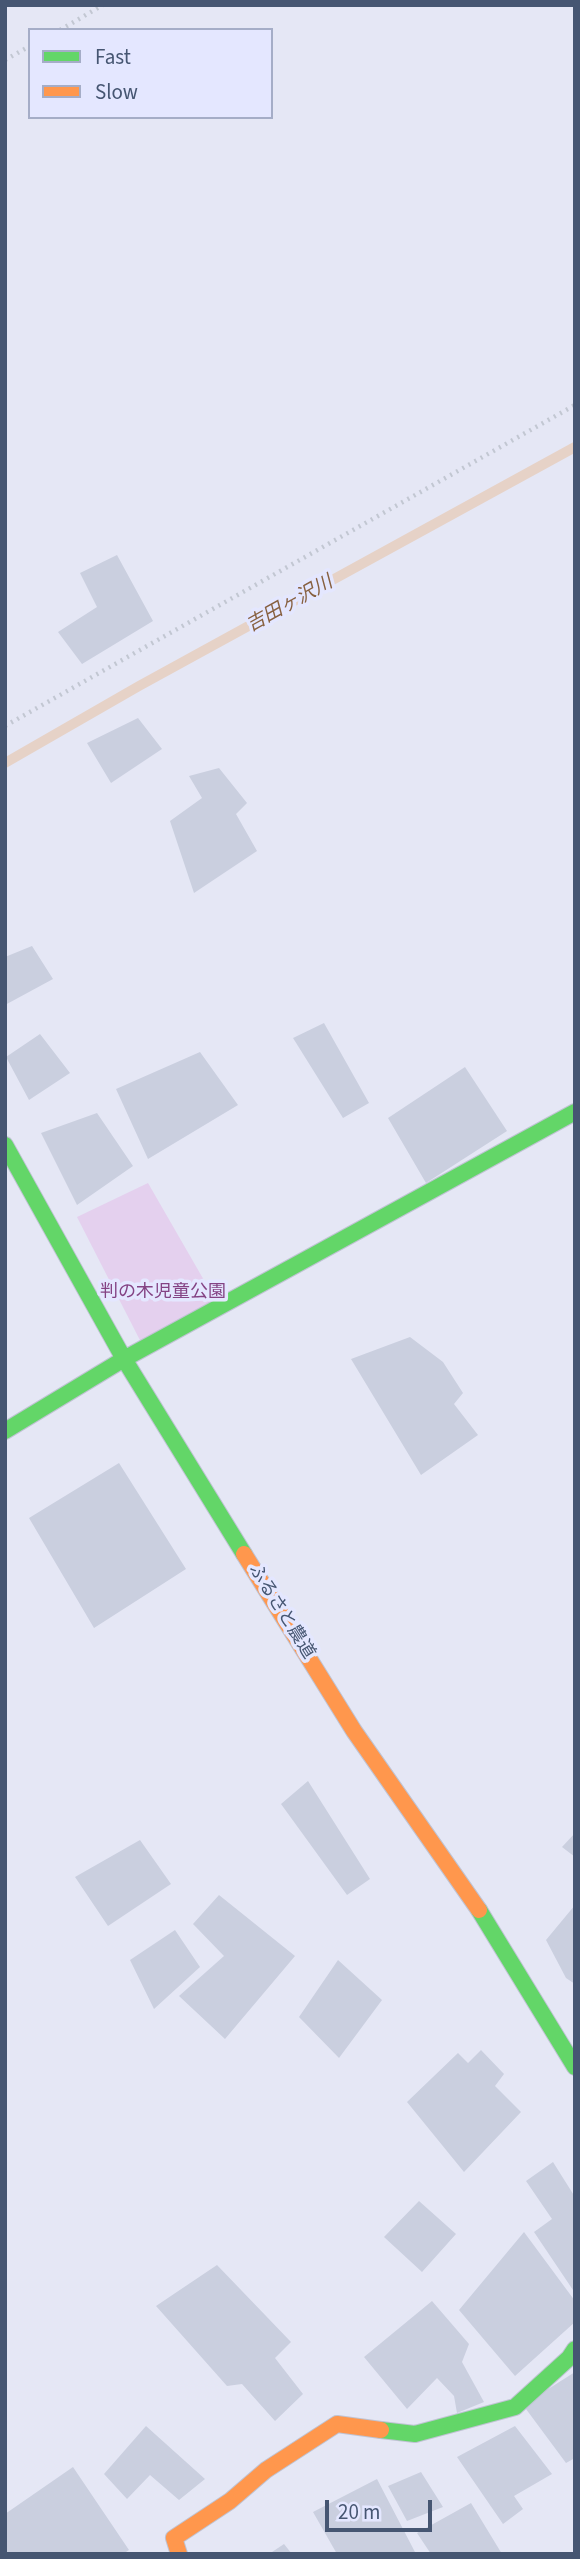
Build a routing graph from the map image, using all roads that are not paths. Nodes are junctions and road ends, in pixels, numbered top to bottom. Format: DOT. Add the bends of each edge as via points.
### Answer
graph roads {
  1 [pos="575,1112"];
  2 [pos="5,1145"];
  3 [pos="124,1359"];
  4 [pos="5,1431"];
  5 [pos="575,2067"];
  6 [pos="575,2350"];
  7 [pos="179,2554"];
  1 -- 3 [label="street"];
  2 -- 3 [label="street, ふるさと農道"];
  3 -- 4 [label="street"];
  3 -- 5 [label="street, ふるさと農道" via="354,1731 489,1924"];
  6 -- 7 [label="street" via="515,2407 415,2434 337,2424 174,2538"];
}
